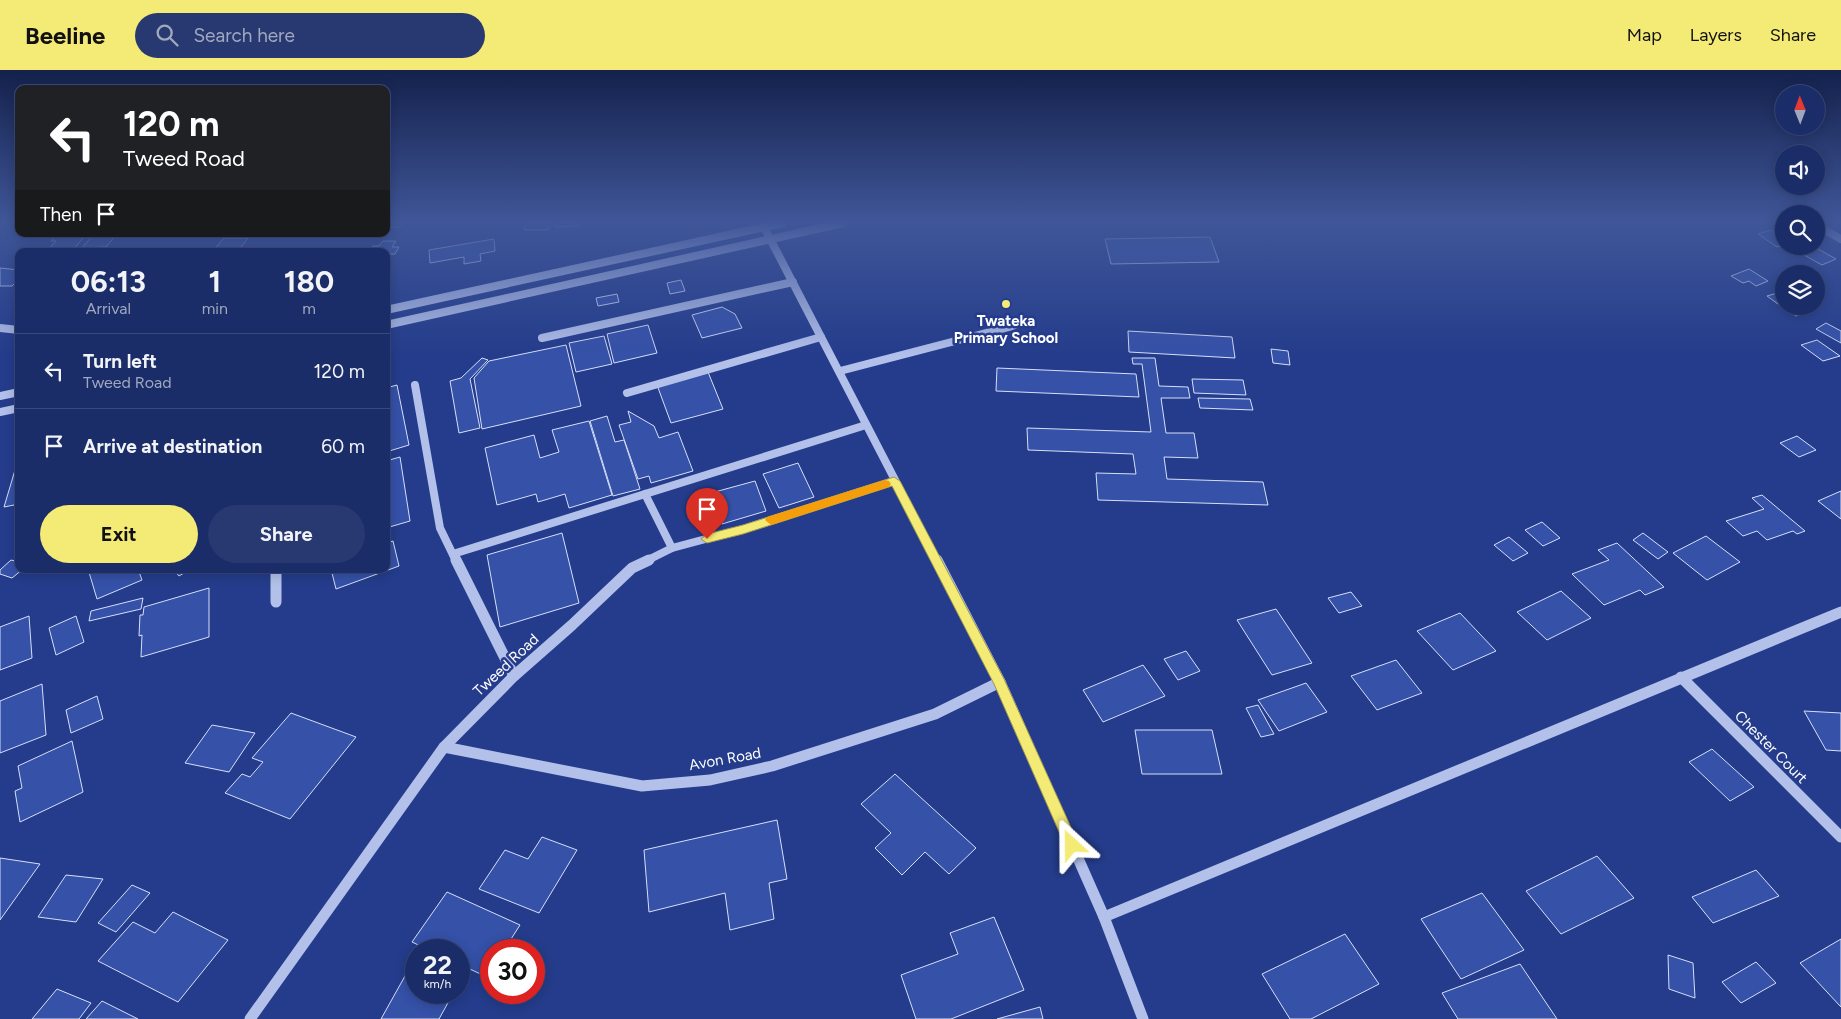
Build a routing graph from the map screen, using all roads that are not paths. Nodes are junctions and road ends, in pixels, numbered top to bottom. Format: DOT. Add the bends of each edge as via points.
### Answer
graph roads {
  1 [pos="581,267"];
  2 [pos="644,267"];
  3 [pos="785,267"];
  4 [pos="793,282"];
  5 [pos="390,309"];
  6 [pos="390,324"];
  7 [pos="1013,326"];
  8 [pos="0,328"];
  9 [pos="15,330"];
  10 [pos="821,337"];
  11 [pos="542,338"];
  12 [pos="840,371"];
  13 [pos="415,385"];
  14 [pos="15,393"];
  15 [pos="627,393"];
  16 [pos="0,396"];
  17 [pos="15,409"];
  18 [pos="0,412"];
  19 [pos="866,425"];
  20 [pos="894,481"];
  21 [pos="645,494"];
  22 [pos="672,548"];
  23 [pos="453,554"];
  24 [pos="276,573"];
  25 [pos="276,602"];
  26 [pos="1841,612"];
  27 [pos="514,676"];
  28 [pos="1681,677"];
  29 [pos="1000,682"];
  30 [pos="444,747"];
  31 [pos="1841,837"];
  32 [pos="1104,917"];
  33 [pos="250,1019"];
  34 [pos="1143,1019"];
  1 -- 5 [label="street"];
  2 -- 6 [label="street"];
  3 -- 4 [label="street"];
  4 -- 10 [label="street"];
  4 -- 11 [label="street"];
  7 -- 12 [label="street"];
  8 -- 9 [label="street"];
  10 -- 12 [label="street"];
  10 -- 15 [label="street"];
  12 -- 19 [label="street"];
  13 -- 23 [label="street" via="440,528"];
  14 -- 16 [label="street"];
  17 -- 18 [label="street"];
  19 -- 20 [label="street"];
  19 -- 21 [label="street"];
  20 -- 22 [label="street, Tweed Road"];
  20 -- 29 [label="street"];
  21 -- 22 [label="street"];
  21 -- 23 [label="street"];
  22 -- 27 [label="street, Tweed Road" via="632,568"];
  23 -- 27 [label="street"];
  24 -- 25 [label="street"];
  26 -- 28 [label="street"];
  27 -- 30 [label="street, Tweed Road"];
  28 -- 31 [label="street, Chester Court"];
  28 -- 32 [label="street"];
  29 -- 30 [label="street, Avon Road" via="935,714 772,766 710,780 642,786"];
  29 -- 32 [label="street"];
  30 -- 33 [label="street, Tweed Road"];
  32 -- 34 [label="street"];
}
